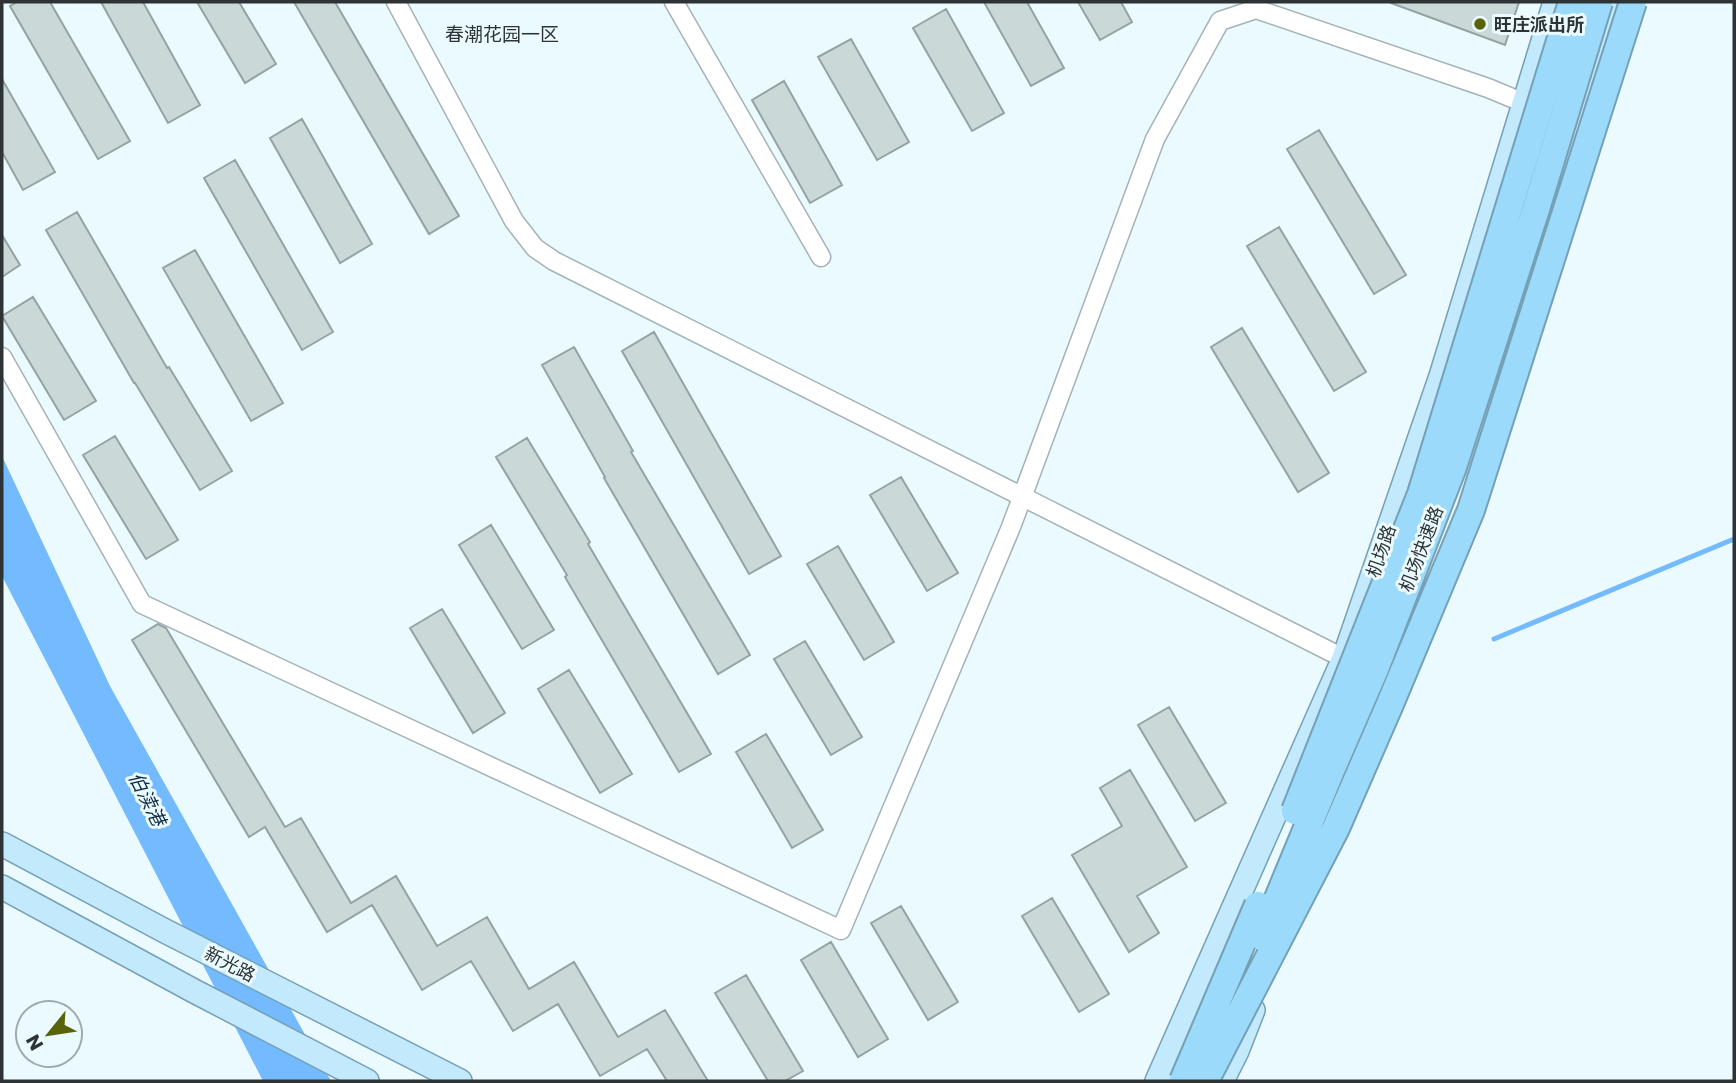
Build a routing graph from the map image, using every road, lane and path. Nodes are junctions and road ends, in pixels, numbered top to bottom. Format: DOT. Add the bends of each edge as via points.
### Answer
graph roads {
  1 [pos="396,2"];
  2 [pos="674,2"];
  3 [pos="1555,2"];
  4 [pos="1572,2"];
  5 [pos="1600,2"];
  6 [pos="1619,2"];
  7 [pos="1633,2"];
  8 [pos="1524,103"];
  9 [pos="821,257"];
  10 [pos="2,357"];
  11 [pos="1022,496"];
  12 [pos="1343,658"];
  13 [pos="1383,678"];
  14 [pos="2,844"];
  15 [pos="2,887"];
  16 [pos="364,1079"];
  17 [pos="460,1081"];
  18 [pos="1157,1081"];
  19 [pos="1183,1081"];
  20 [pos="1204,1081"];
  21 [pos="1222,1081"];
  1 -- 11 [label="street" via="514,221 535,248"];
  2 -- 9 [label="street"];
  3 -- 8 [label="main road, 机场路"];
  4 -- 19 [label="highway, 机场快速路, bridge" via="1421,494"];
  5 -- 20 [label="highway, 机场快速路, bridge" via="1453,467 1375,669"];
  6 -- 13 [label="main road" via="1460,482"];
  7 -- 20 [label="highway, bridge" via="1471,510 1336,828"];
  8 -- 11 [label="street" via="1256,9 1220,21 1155,139"];
  8 -- 12 [label="main road, 机场路" via="1441,376"];
  10 -- 11 [label="street" via="142,604 841,930"];
  11 -- 12 [label="street"];
  12 -- 13 [label="street"];
  12 -- 18 [label="main road, 机场路"];
  13 -- 21 [label="main road"];
  14 -- 17 [label="main road, 新光路"];
  15 -- 16 [label="main road"];
}
